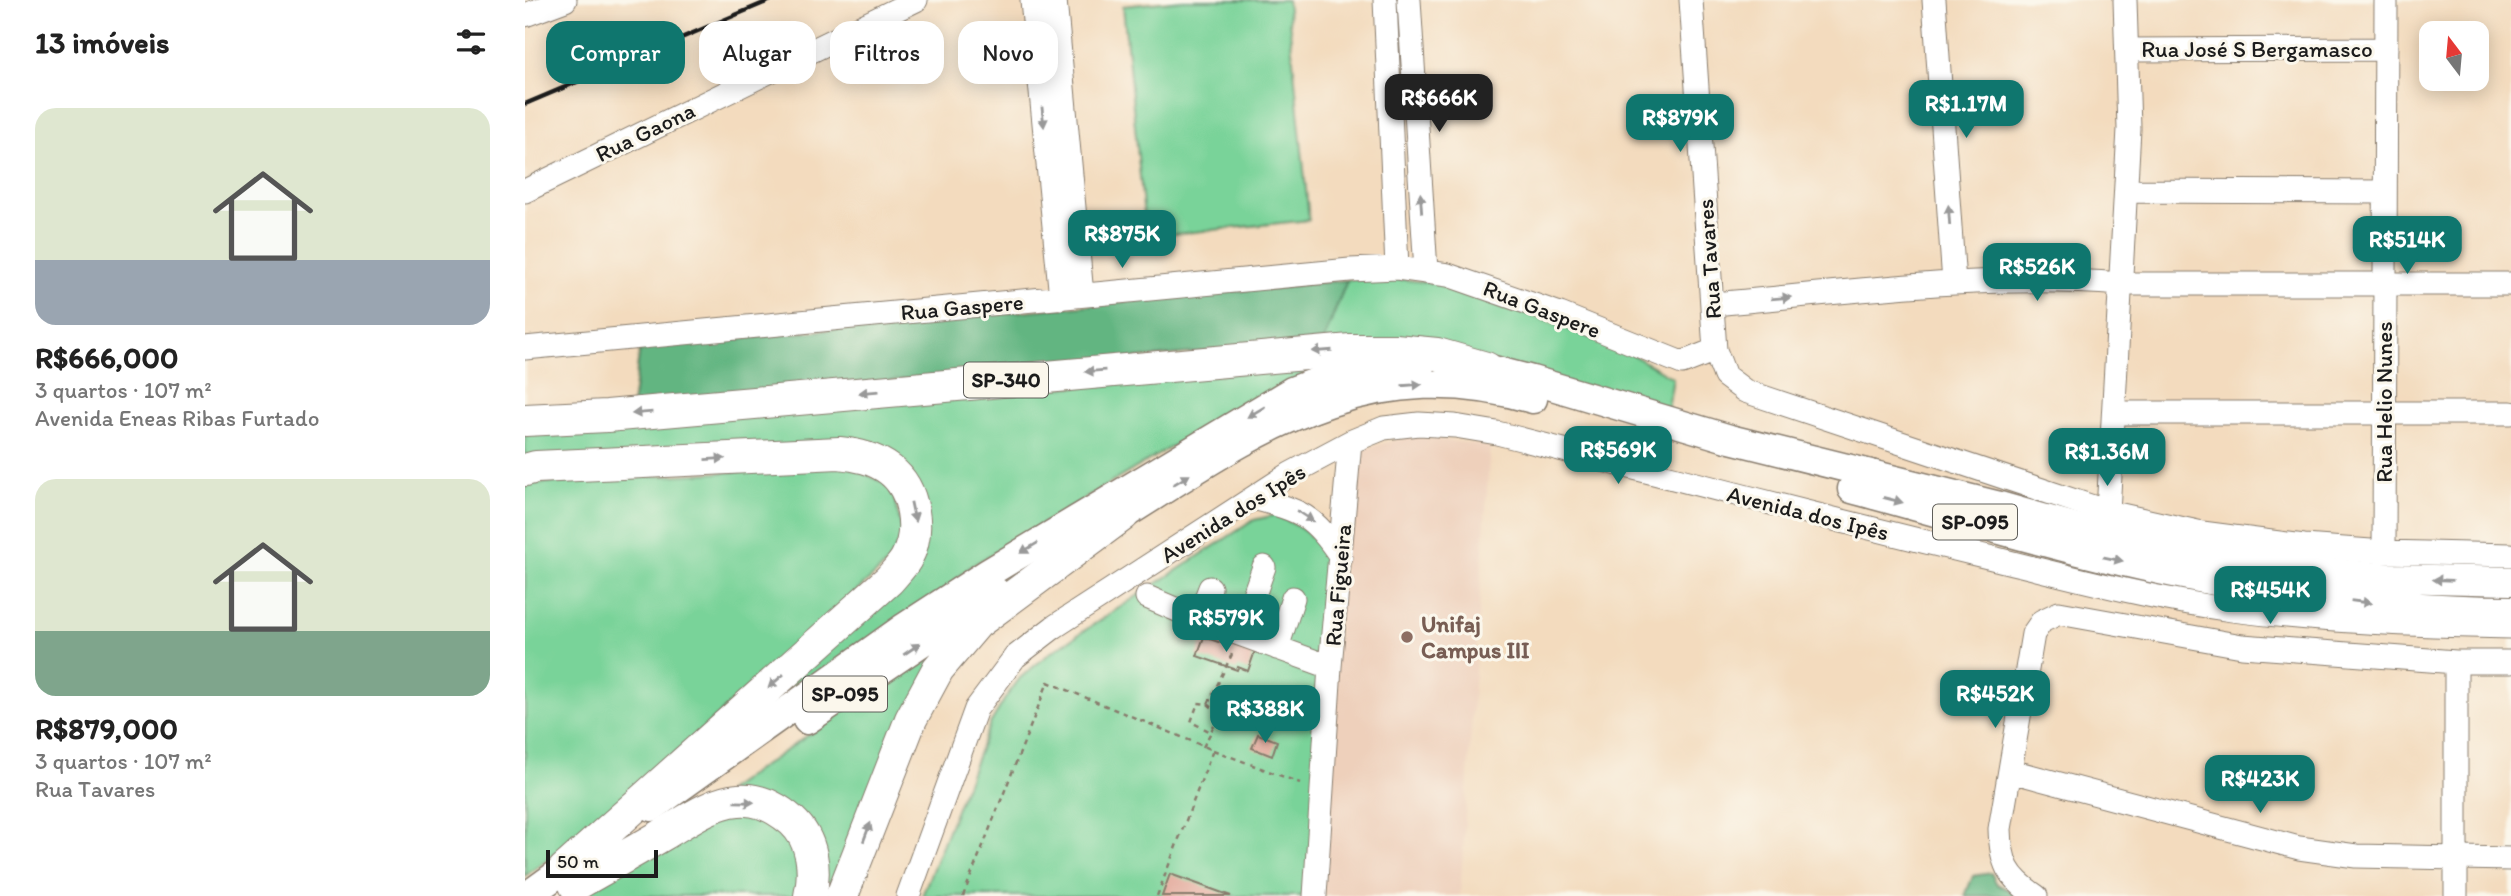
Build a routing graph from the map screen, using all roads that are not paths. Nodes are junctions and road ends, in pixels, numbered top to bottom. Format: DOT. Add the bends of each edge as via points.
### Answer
graph roads {
  1 [pos="565,0"];
  2 [pos="916,0"];
  3 [pos="1032,0"];
  4 [pos="1055,0"];
  5 [pos="1385,0"];
  6 [pos="1409,0"];
  7 [pos="1691,0"];
  8 [pos="1934,0"];
  9 [pos="2125,0"];
  10 [pos="2386,0"];
  11 [pos="525,15"];
  12 [pos="2386,48"];
  13 [pos="2128,50"];
  14 [pos="525,191"];
  15 [pos="2126,191"];
  16 [pos="2385,192"];
  17 [pos="1397,268"];
  18 [pos="1426,271"];
  19 [pos="1954,283"];
  20 [pos="2121,284"];
  21 [pos="2511,284"];
  22 [pos="2385,285"];
  23 [pos="1072,296"];
  24 [pos="1713,304"];
  25 [pos="525,348"];
  26 [pos="1715,350"];
  27 [pos="1486,368"];
  28 [pos="2114,413"];
  29 [pos="2384,413"];
  30 [pos="2511,413"];
  31 [pos="525,420"];
  32 [pos="1350,442"];
  33 [pos="525,470"];
  34 [pos="1253,498"];
  35 [pos="2108,512"];
  36 [pos="1123,515"];
  37 [pos="2384,552"];
  38 [pos="2511,555"];
  39 [pos="1341,557"];
  40 [pos="1263,567"];
  41 [pos="2511,581"];
  42 [pos="1210,588"];
  43 [pos="1147,597"];
  44 [pos="1293,598"];
  45 [pos="2511,610"];
  46 [pos="1198,619"];
  47 [pos="2511,626"];
  48 [pos="1241,635"];
  49 [pos="1277,648"];
  50 [pos="2456,662"];
  51 [pos="2511,662"];
  52 [pos="1330,667"];
  53 [pos="2011,771"];
  54 [pos="2455,859"];
  55 [pos="2511,859"];
  56 [pos="566,883"];
  57 [pos="527,896"];
  58 [pos="810,896"];
  59 [pos="842,896"];
  60 [pos="908,896"];
  61 [pos="1315,896"];
  62 [pos="2036,896"];
  63 [pos="2456,896"];
  1 -- 11 [label="street"];
  2 -- 14 [label="street, Rua Gaona"];
  3 -- 23 [label="street, one-way"];
  4 -- 23 [label="street"];
  5 -- 17 [label="street"];
  18 -- 6 [label="street, one-way"];
  7 -- 24 [label="street, Rua Tavares"];
  19 -- 8 [label="street, one-way"];
  9 -- 13 [label="street"];
  10 -- 12 [label="street, Rua Helio Nunes"];
  12 -- 13 [label="street, Rua José S Bergamasco"];
  12 -- 16 [label="street, Rua Helio Nunes"];
  13 -- 15 [label="street"];
  15 -- 16 [label="street"];
  15 -- 20 [label="street"];
  16 -- 22 [label="street, Rua Helio Nunes"];
  17 -- 18 [label="street, Rua Gaspere"];
  17 -- 23 [label="street, Rua Gaspere"];
  18 -- 26 [label="street, Rua Gaspere" via="1461,279 1682,362"];
  19 -- 20 [label="street"];
  24 -- 19 [label="street, one-way"];
  20 -- 22 [label="street"];
  20 -- 28 [label="street"];
  21 -- 22 [label="street"];
  22 -- 29 [label="street, Rua Helio Nunes"];
  23 -- 25 [label="street, Rua Gaspere"];
  24 -- 26 [label="street, Rua Tavares"];
  26 -- 35 [label="street" via="1725,376 1745,391"];
  27 -- 31 [label="highway, SP-340, one-way" via="1437,354 1351,350"];
  41 -- 27 [label="main road, SP-095, one-way" via="2308,571 2234,562 2102,535 1730,439"];
  27 -- 56 [label="main road, SP-095, one-way" via="1388,365 1345,372 1292,391 905,627"];
  28 -- 29 [label="street"];
  28 -- 35 [label="street"];
  29 -- 30 [label="street"];
  29 -- 37 [label="street, Rua Helio Nunes"];
  32 -- 34 [label="street, Avenida dos Ipês"];
  32 -- 39 [label="street, Rua Figueira"];
  32 -- 47 [label="street, Avenida dos Ipês" via="1384,428 1455,426 2142,594 2317,620"];
  33 -- 56 [label="highway, one-way" via="839,453 861,456 891,470 911,502 915,523 906,559 889,580"];
  34 -- 39 [label="street, one-way" via="1296,510 1310,519"];
  34 -- 60 [label="street, Avenida dos Ipês" via="1015,657 976,709"];
  35 -- 37 [label="street" via="2202,533"];
  36 -- 45 [label="main road, SP-095, one-way" via="1251,438 1316,406 1380,388 1448,385 1523,396 2099,556 2232,584 2398,607"];
  56 -- 36 [label="main road, SP-095, one-way" via="992,595"];
  59 -- 36 [label="highway, one-way" via="911,719 938,669 977,623"];
  37 -- 38 [label="street"];
  39 -- 52 [label="street, Rua Figueira"];
  40 -- 48 [label="street"];
  42 -- 46 [label="street"];
  43 -- 46 [label="street"];
  44 -- 49 [label="street"];
  46 -- 48 [label="street"];
  48 -- 49 [label="street"];
  49 -- 52 [label="street"];
  50 -- 51 [label="street"];
  50 -- 53 [label="street" via="2242,646 2059,613 2042,621 2033,634"];
  50 -- 54 [label="street"];
  52 -- 61 [label="street, Rua Figueira"];
  53 -- 54 [label="street" via="2299,848 2356,856"];
  53 -- 62 [label="street" via="2000,855 2020,885"];
  54 -- 55 [label="street"];
  54 -- 63 [label="street"];
  56 -- 57 [label="main road, SP-095"];
  56 -- 58 [label="highway, one-way" via="717,806 738,800 760,802 796,825 813,861"];
}
